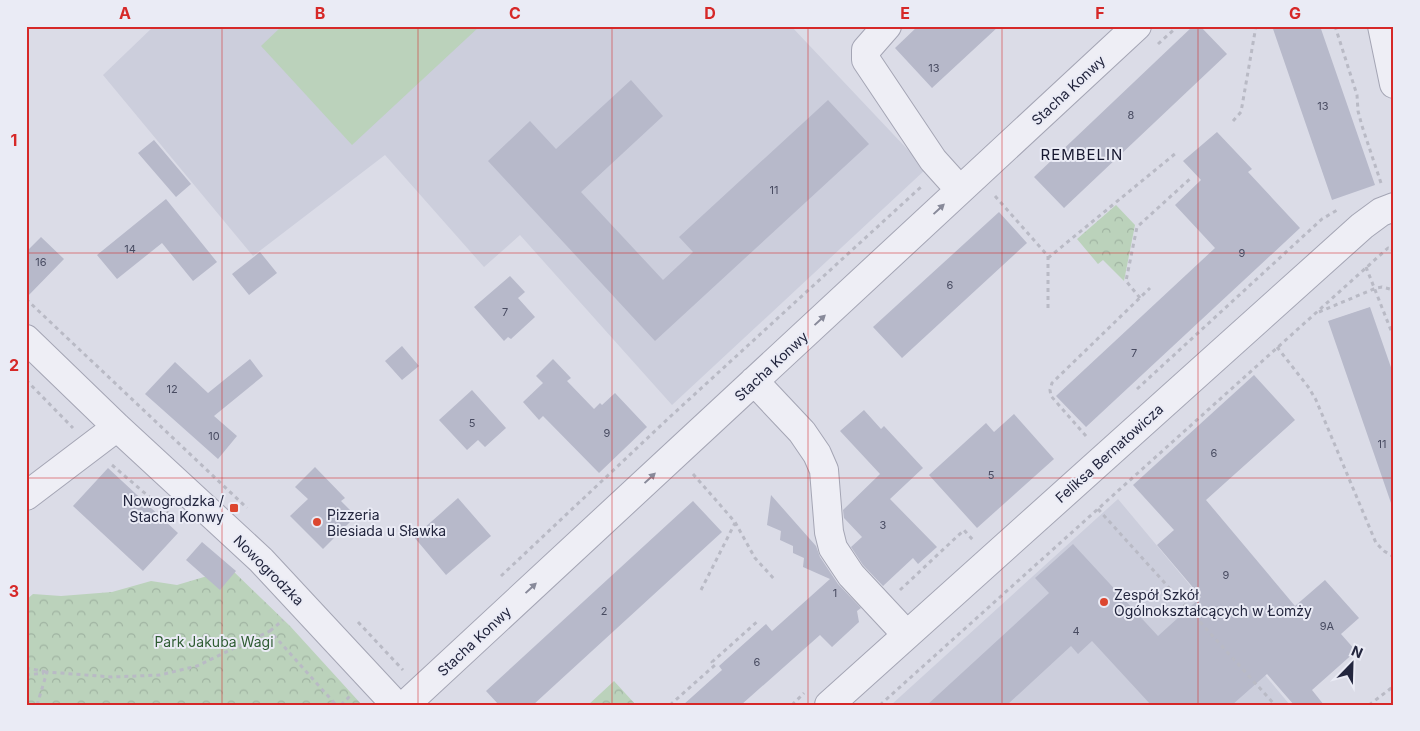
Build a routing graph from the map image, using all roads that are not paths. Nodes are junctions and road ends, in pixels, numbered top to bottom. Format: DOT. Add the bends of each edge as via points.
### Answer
graph roads {
  1 [pos="887,26"];
  2 [pos="1137,26"];
  3 [pos="1382,26"];
  4 [pos="1394,84"];
  5 [pos="960,190"];
  6 [pos="1387,209"];
  7 [pos="26,339"];
  8 [pos="754,381"];
  9 [pos="117,427"];
  10 [pos="26,496"];
  11 [pos="906,635"];
  12 [pos="396,705"];
  13 [pos="405,705"];
  14 [pos="829,705"];
  1 -- 5 [label="street" via="866,50 866,60 928,152"];
  2 -- 5 [label="street, Stacha Konwy"];
  3 -- 4 [label="street"];
  8 -- 5 [label="street, Stacha Konwy, one-way"];
  6 -- 11 [label="street, Feliksa Bernatowicza" via="1362,226"];
  7 -- 9 [label="street, Nowogrodzka"];
  8 -- 11 [label="street" via="802,432 817,454 824,470 833,548 851,575"];
  13 -- 8 [label="street, Stacha Konwy, one-way"];
  9 -- 10 [label="street"];
  9 -- 12 [label="street, Nowogrodzka" via="261,560"];
  11 -- 14 [label="street, Feliksa Bernatowicza"];
}
